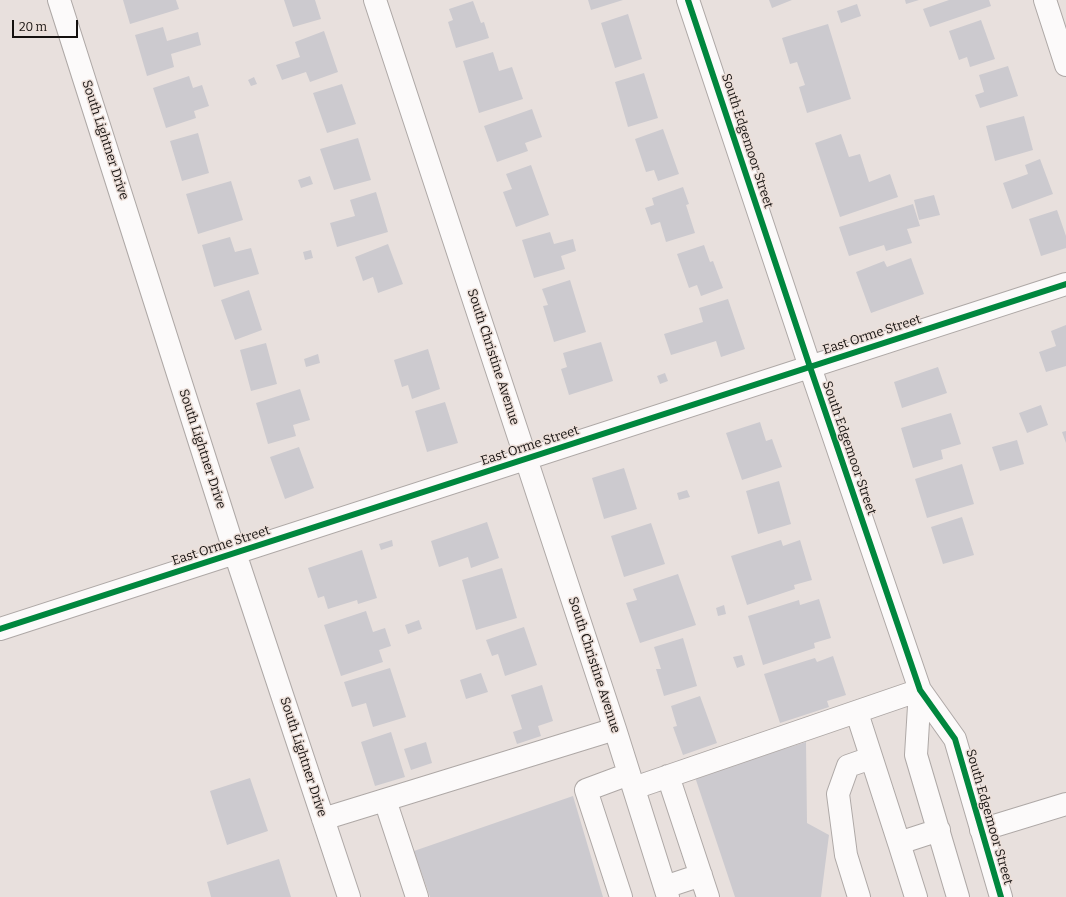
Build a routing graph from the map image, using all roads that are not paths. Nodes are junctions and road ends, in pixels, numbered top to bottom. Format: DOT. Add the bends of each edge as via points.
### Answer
graph roads {
  1 [pos="59,0"];
  2 [pos="375,0"];
  3 [pos="688,0"];
  4 [pos="1045,0"];
  5 [pos="1066,65"];
  6 [pos="1066,284"];
  7 [pos="810,367"];
  8 [pos="526,459"];
  9 [pos="235,553"];
  10 [pos="0,629"];
  11 [pos="920,690"];
  12 [pos="857,713"];
  13 [pos="615,729"];
  14 [pos="872,758"];
  15 [pos="668,776"];
  16 [pos="632,781"];
  17 [pos="385,800"];
  18 [pos="1066,804"];
  19 [pos="323,820"];
  20 [pos="939,830"];
  21 [pos="981,830"];
  22 [pos="899,843"];
  23 [pos="701,875"];
  24 [pos="666,892"];
  25 [pos="349,897"];
  26 [pos="417,897"];
  27 [pos="621,897"];
  28 [pos="708,897"];
  29 [pos="859,897"];
  30 [pos="916,897"];
  31 [pos="958,897"];
  32 [pos="1001,897"];
  1 -- 9 [label="street, South Lightner Drive"];
  2 -- 8 [label="street, South Christine Avenue"];
  3 -- 7 [label="street, South Edgemoor Street"];
  4 -- 5 [label="street"];
  6 -- 7 [label="street, East Orme Street"];
  7 -- 8 [label="street, East Orme Street"];
  7 -- 11 [label="street, South Edgemoor Street"];
  8 -- 9 [label="street, East Orme Street"];
  8 -- 13 [label="street, South Christine Avenue"];
  9 -- 10 [label="street, East Orme Street"];
  9 -- 19 [label="street, South Lightner Drive"];
  11 -- 12 [label="street"];
  11 -- 20 [label="street, South Edgemoor Street" via="916,755"];
  11 -- 21 [label="street, South Edgemoor Street" via="954,739"];
  12 -- 14 [label="street"];
  12 -- 15 [label="street"];
  13 -- 16 [label="street, South Christine Avenue"];
  13 -- 17 [label="street"];
  14 -- 22 [label="street"];
  14 -- 29 [label="street" via="848,766 838,794 846,855"];
  15 -- 16 [label="street"];
  15 -- 23 [label="street"];
  16 -- 24 [label="street, South Christine Avenue"];
  16 -- 27 [label="street" via="586,790"];
  17 -- 19 [label="street"];
  17 -- 26 [label="street"];
  18 -- 21 [label="street"];
  19 -- 25 [label="street, South Lightner Drive"];
  20 -- 22 [label="street"];
  20 -- 31 [label="street, South Edgemoor Street"];
  21 -- 32 [label="street, South Edgemoor Street"];
  22 -- 30 [label="street"];
  23 -- 24 [label="street"];
  23 -- 28 [label="street"];
}
